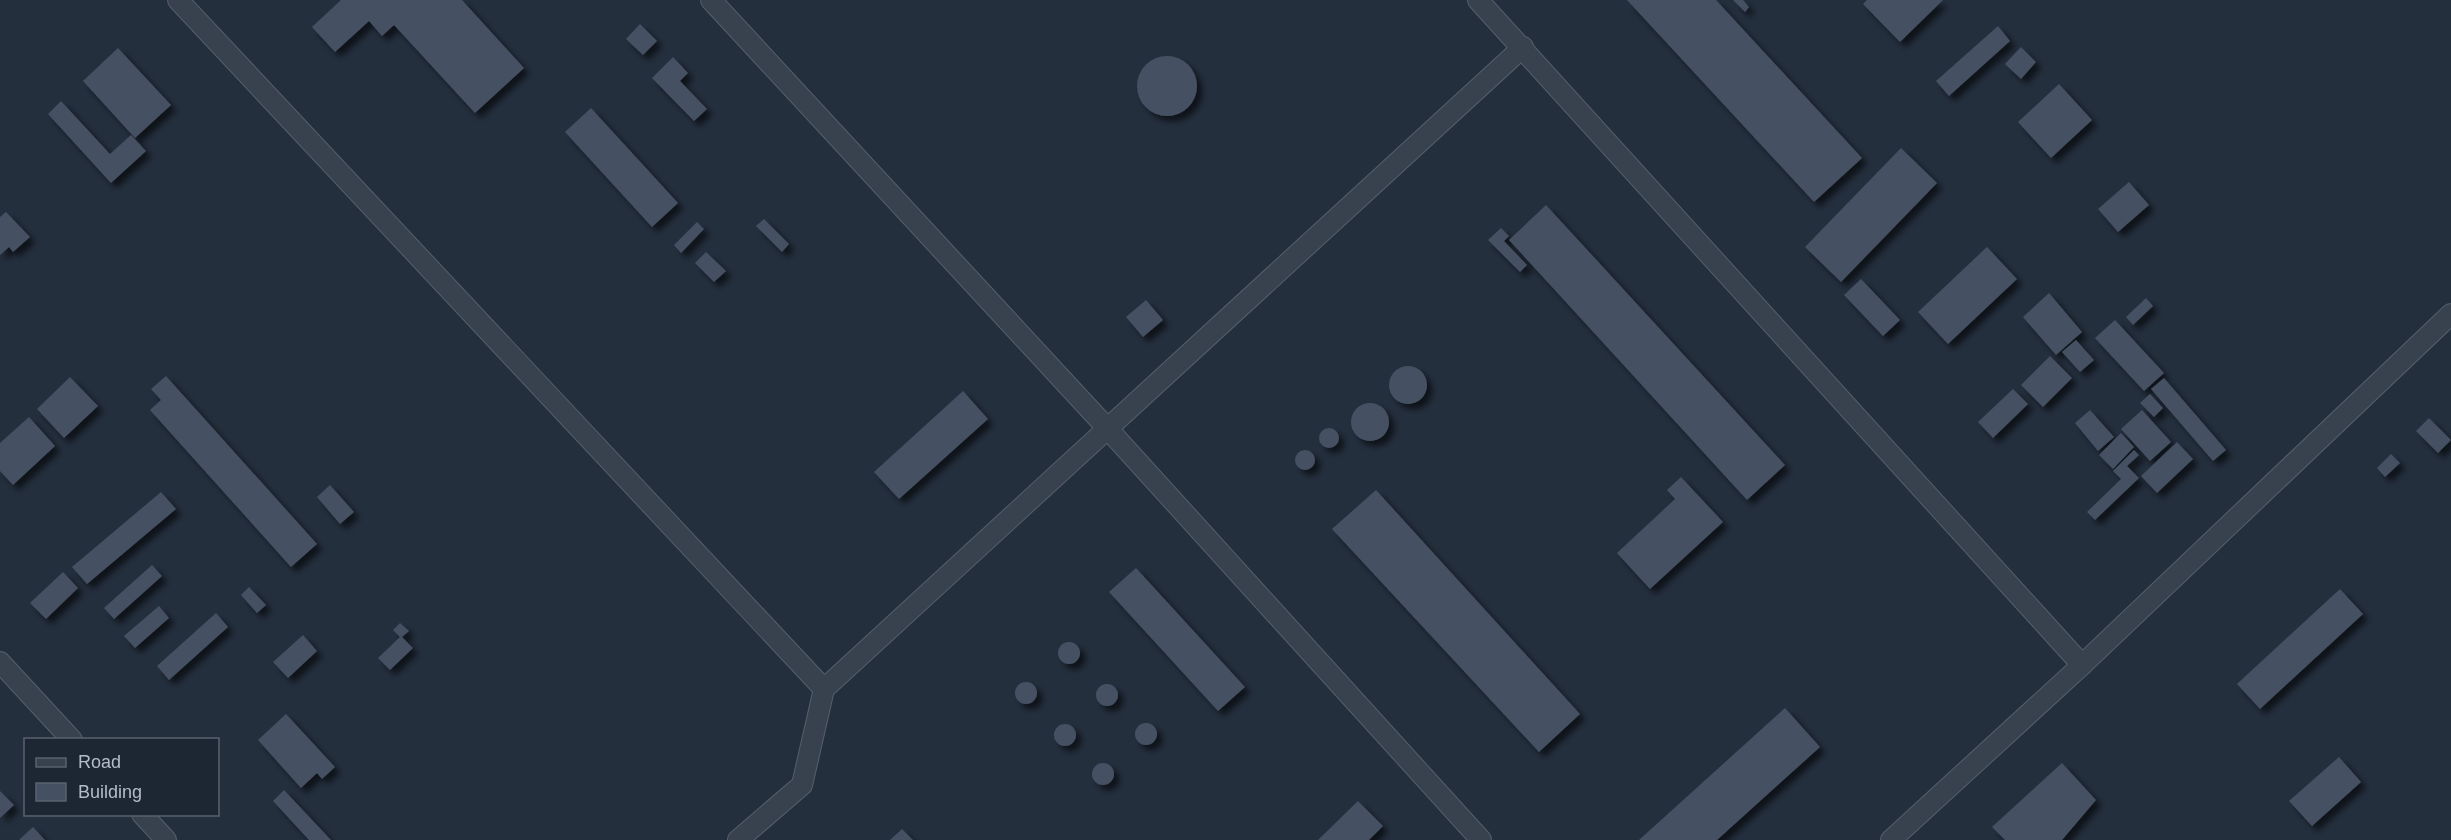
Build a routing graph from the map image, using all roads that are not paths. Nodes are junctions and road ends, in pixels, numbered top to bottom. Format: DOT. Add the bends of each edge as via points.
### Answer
graph roads {
  1 [pos="178,0"];
  2 [pos="711,0"];
  3 [pos="1478,0"];
  4 [pos="1523,47"];
  5 [pos="2451,314"];
  6 [pos="1107,428"];
  7 [pos="0,662"];
  8 [pos="2082,665"];
  9 [pos="824,689"];
  10 [pos="70,738"];
  11 [pos="144,816"];
  12 [pos="166,840"];
  13 [pos="738,840"];
  14 [pos="1481,840"];
  15 [pos="1891,840"];
  1 -- 9 [label="lane"];
  2 -- 6 [label="lane"];
  3 -- 4 [label="lane"];
  4 -- 6 [label="lane"];
  4 -- 8 [label="lane"];
  5 -- 8 [label="lane"];
  6 -- 9 [label="lane"];
  6 -- 14 [label="lane"];
  7 -- 10 [label="lane"];
  8 -- 15 [label="lane"];
  9 -- 13 [label="lane" via="802,785"];
  11 -- 12 [label="lane"];
}
